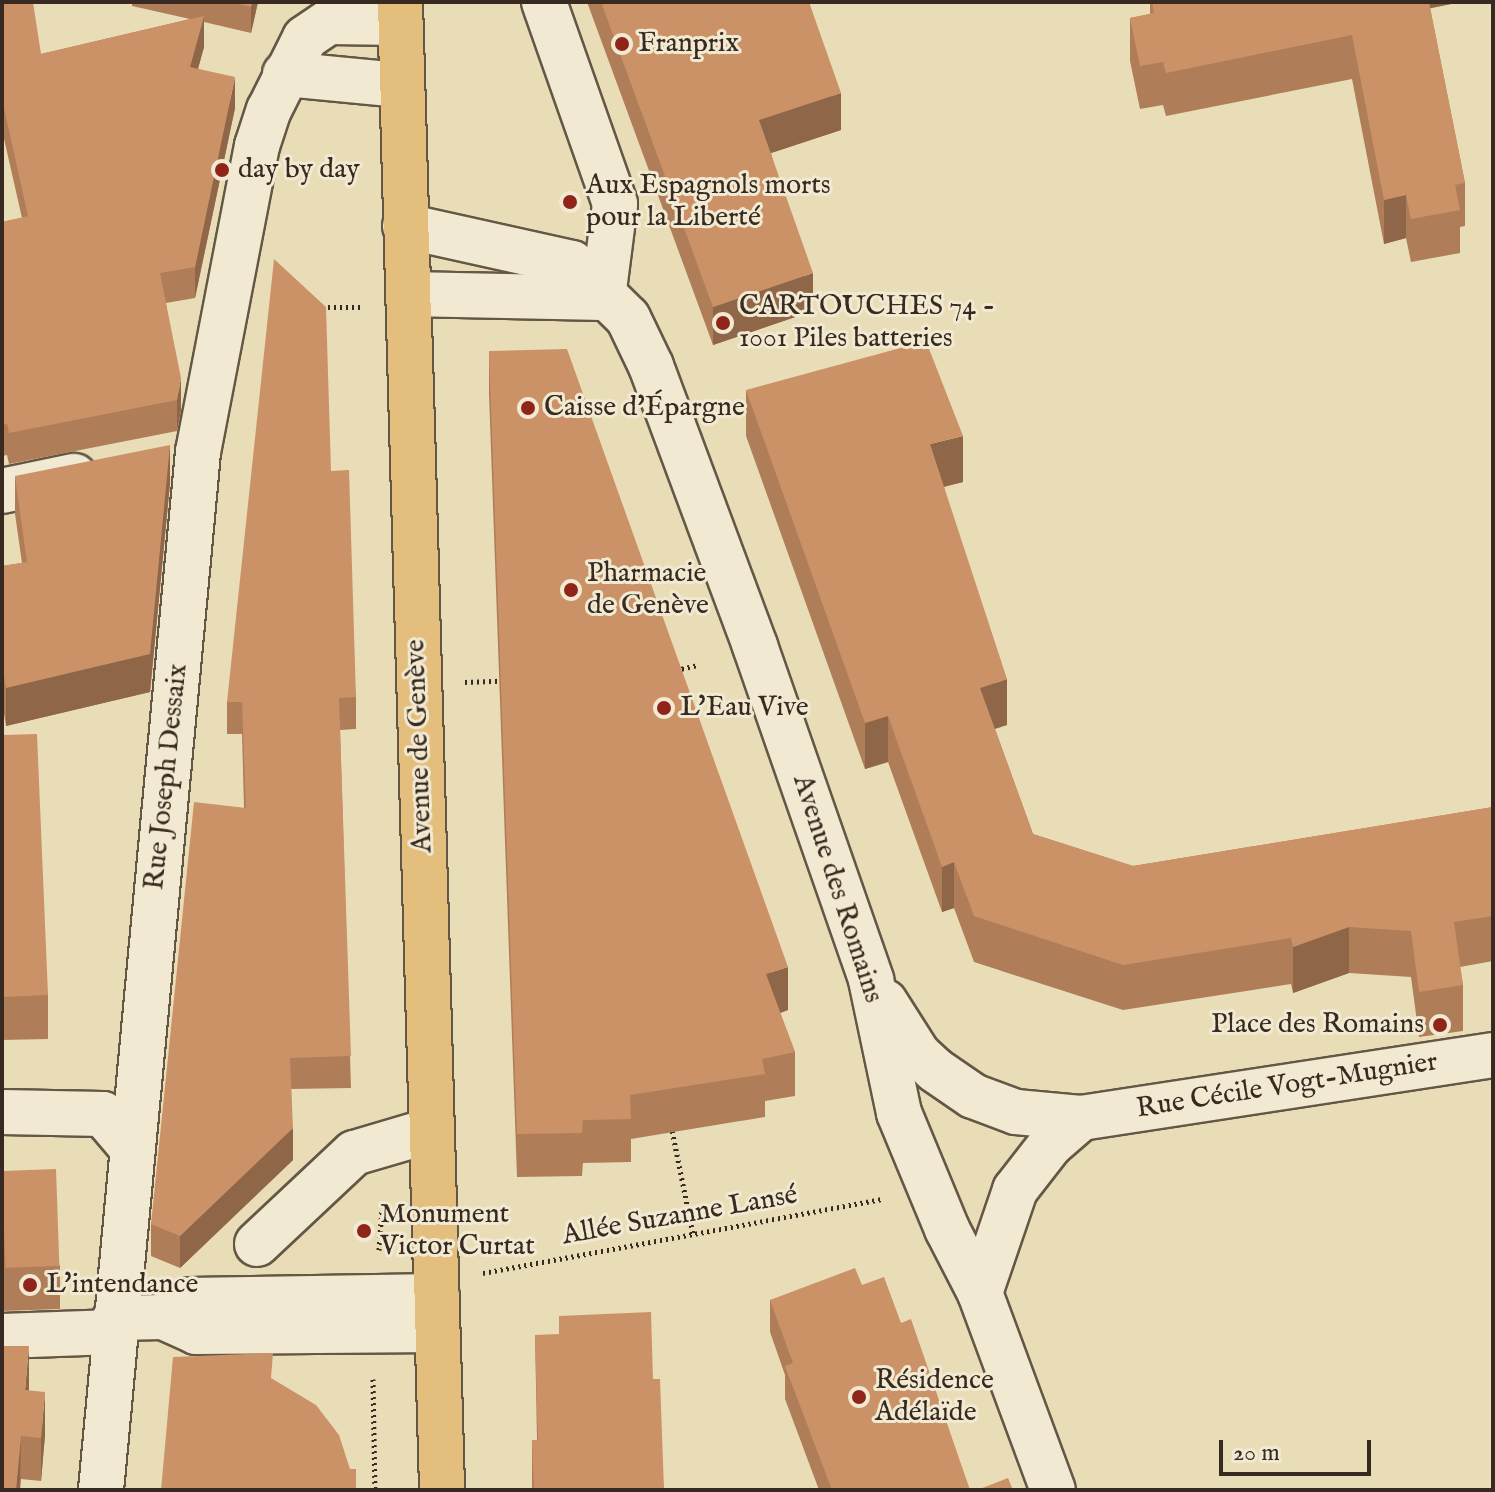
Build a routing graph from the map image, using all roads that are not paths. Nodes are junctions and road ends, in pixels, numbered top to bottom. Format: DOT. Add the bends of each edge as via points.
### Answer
graph roads {
  1 [pos="544,2"];
  2 [pos="400,13"];
  3 [pos="285,74"];
  4 [pos="399,85"];
  5 [pos="405,226"];
  6 [pos="603,298"];
  7 [pos="408,300"];
  8 [pos="198,452"];
  9 [pos="153,461"];
  10 [pos="108,470"];
  11 [pos="2,491"];
  12 [pos="871,980"];
  13 [pos="1493,1055"];
  14 [pos="2,1112"];
  15 [pos="1081,1118"];
  16 [pos="432,1130"];
  17 [pos="131,1147"];
  18 [pos="257,1244"];
  19 [pos="980,1293"];
  20 [pos="437,1302"];
  21 [pos="115,1325"];
  22 [pos="2,1336"];
  23 [pos="101,1490"];
  24 [pos="442,1490"];
  25 [pos="1053,1490"];
  1 -- 6 [label="street" via="615,204"];
  2 -- 3 [label="street, Rue Joseph Dessaix" via="329,22 305,38"];
  2 -- 4 [label="main road, Avenue de Genève"];
  3 -- 4 [label="street"];
  3 -- 8 [label="street, Rue Joseph Dessaix" via="257,146"];
  4 -- 5 [label="main road, Avenue de Genève"];
  5 -- 6 [label="street, Avenue des Romains" via="572,263"];
  5 -- 7 [label="main road, Avenue de Genève"];
  6 -- 7 [label="street"];
  6 -- 12 [label="street, Avenue des Romains" via="628,318 651,366"];
  7 -- 16 [label="main road, Avenue de Genève"];
  8 -- 9 [label="street"];
  8 -- 17 [label="street, Rue Joseph Dessaix"];
  10 -- 11 [label="street"];
  12 -- 15 [label="street, Rue Cécile Vogt-Mugnier" via="918,1054 963,1090 1016,1112"];
  12 -- 19 [label="street, Avenue des Romains" via="899,1113"];
  13 -- 15 [label="street, Rue Cécile Vogt-Mugnier"];
  14 -- 17 [label="street" via="103,1114"];
  15 -- 19 [label="street" via="1050,1145 1015,1190"];
  16 -- 18 [label="street" via="354,1153"];
  16 -- 20 [label="main road, Avenue de Genève"];
  17 -- 21 [label="street, Rue Joseph Dessaix"];
  19 -- 25 [label="street, Avenue des Romains"];
  20 -- 21 [label="street" via="196,1332 163,1317"];
  20 -- 24 [label="main road, Avenue de Genève"];
  21 -- 22 [label="street"];
  21 -- 23 [label="street, Rue Joseph Dessaix"];
}
